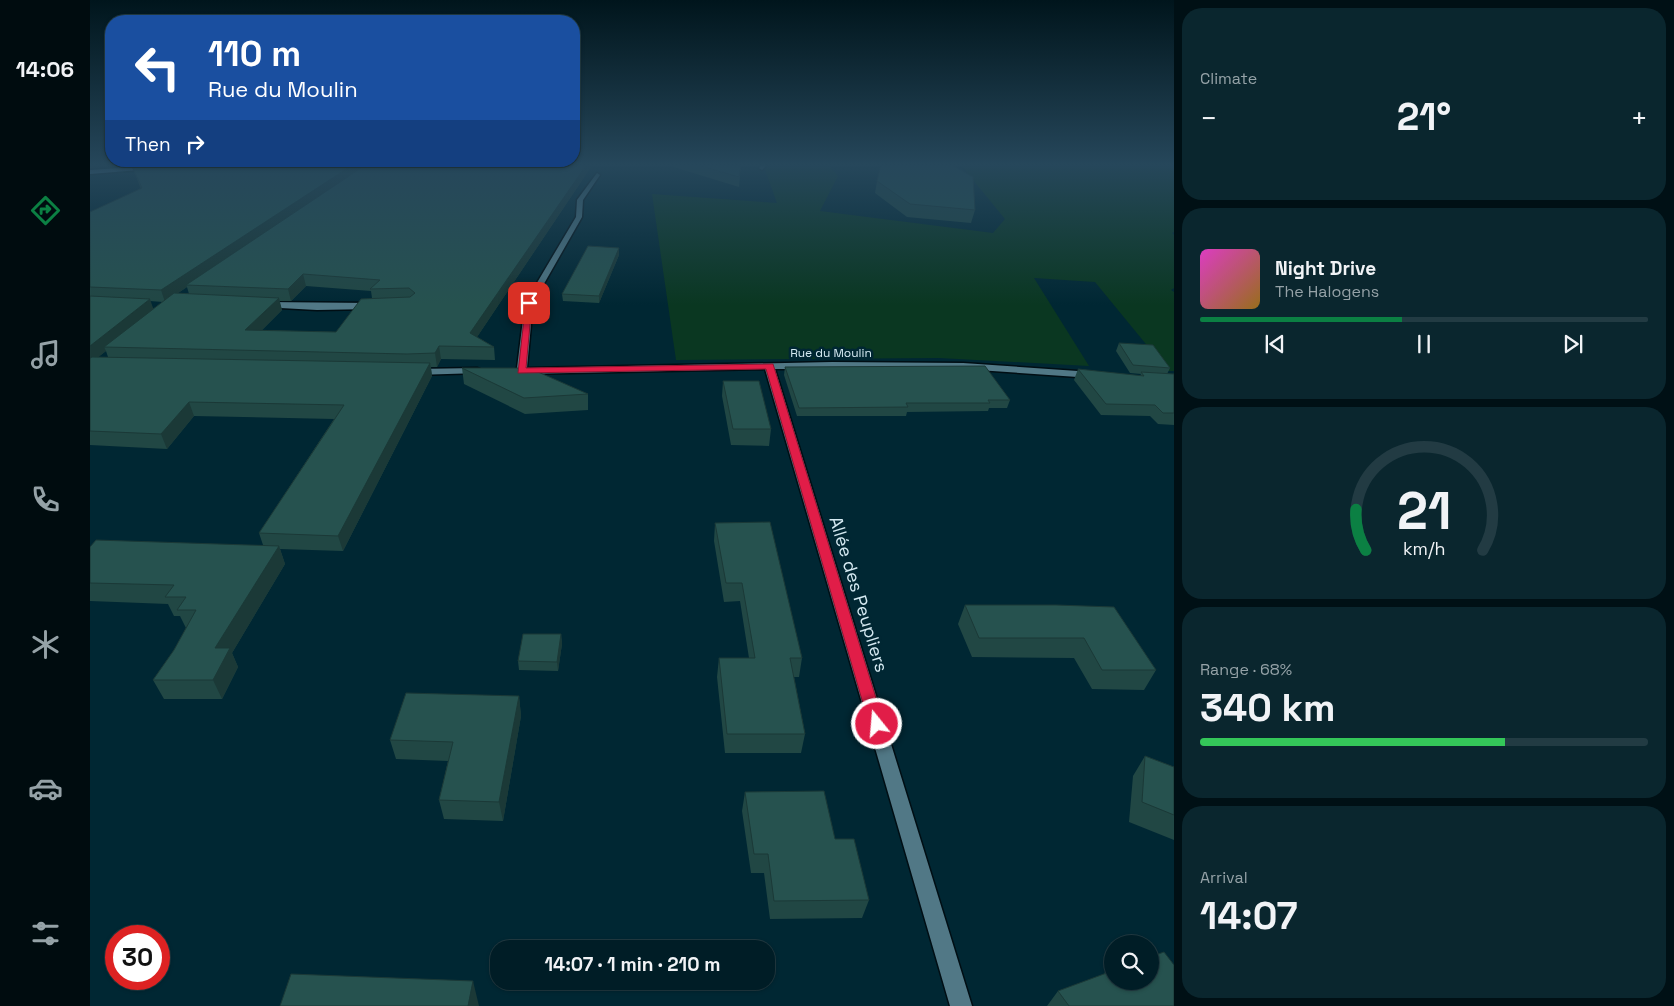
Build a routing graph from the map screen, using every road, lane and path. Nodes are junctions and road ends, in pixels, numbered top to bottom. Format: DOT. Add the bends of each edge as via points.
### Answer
graph roads {
  1 [pos="579,211"];
  2 [pos="251,305"];
  3 [pos="383,305"];
  4 [pos="770,366"];
  5 [pos="485,371"];
  6 [pos="503,371"];
  7 [pos="522,371"];
  8 [pos="401,372"];
  9 [pos="1104,376"];
  10 [pos="962,1006"];
  1 -- 7 [label="street" via="579,217 529,303"];
  2 -- 3 [label="street" via="317,308"];
  4 -- 7 [label="street, Rue du Moulin"];
  4 -- 9 [label="street, Rue du Moulin" via="963,366"];
  4 -- 10 [label="street, Allée des Peupliers"];
  5 -- 8 [label="street"];
  6 -- 7 [label="street, Rue du Moulin"];
}
